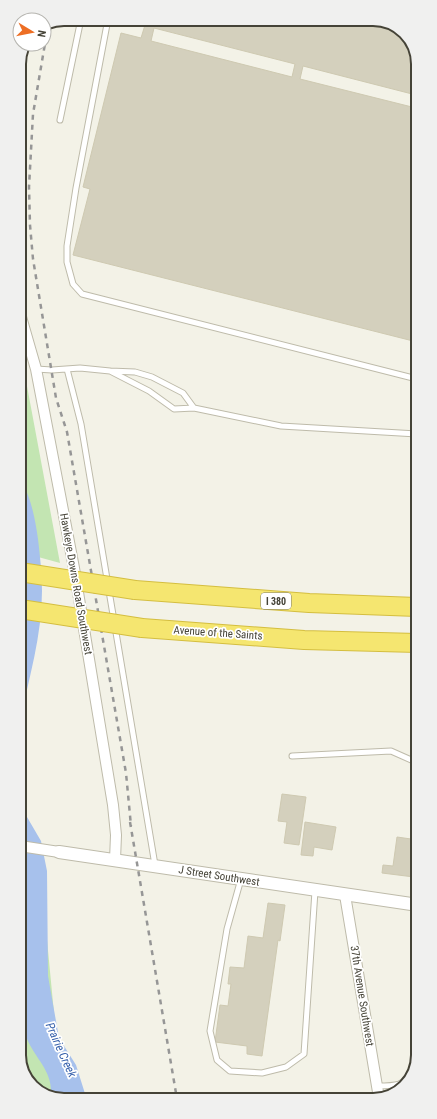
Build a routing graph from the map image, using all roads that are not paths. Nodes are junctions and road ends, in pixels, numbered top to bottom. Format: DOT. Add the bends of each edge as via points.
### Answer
graph roads {
  1 [pos="80,26"];
  2 [pos="107,26"];
  3 [pos="60,120"];
  4 [pos="26,332"];
  5 [pos="36,368"];
  6 [pos="67,369"];
  7 [pos="110,372"];
  8 [pos="411,377"];
  9 [pos="194,408"];
  10 [pos="411,434"];
  11 [pos="26,573"];
  12 [pos="411,607"];
  13 [pos="26,610"];
  14 [pos="411,643"];
  15 [pos="292,756"];
  16 [pos="411,760"];
  17 [pos="26,847"];
  18 [pos="59,852"];
  19 [pos="115,860"];
  20 [pos="155,866"];
  21 [pos="241,879"];
  22 [pos="315,890"];
  23 [pos="345,894"];
  24 [pos="411,904"];
  25 [pos="397,1084"];
  26 [pos="377,1086"];
  27 [pos="378,1093"];
  1 -- 3 [label="lane"];
  2 -- 8 [label="lane" via="67,246 67,262 73,284 82,294"];
  4 -- 5 [label="street, Hawkeye Downs Road Southwest"];
  5 -- 6 [label="lane"];
  5 -- 19 [label="street, Hawkeye Downs Road Southwest" via="74,568 112,797 116,835"];
  6 -- 7 [label="lane"];
  6 -- 20 [label="lane" via="83,432"];
  7 -- 9 [label="lane" via="149,391 174,409"];
  7 -- 9 [label="lane" via="136,372 164,383 183,394"];
  9 -- 10 [label="lane" via="281,426"];
  11 -- 12 [label="highway, I 380, bridge" via="135,590 309,603"];
  13 -- 14 [label="highway, Avenue of the Saints, bridge" via="142,628 304,640"];
  15 -- 16 [label="lane" via="391,751"];
  17 -- 18 [label="street, J Street Southwest"];
  18 -- 19 [label="street, J Street Southwest"];
  19 -- 20 [label="street, J Street Southwest"];
  20 -- 21 [label="street, J Street Southwest"];
  21 -- 22 [label="street, J Street Southwest"];
  21 -- 22 [label="lane" via="227,929 210,1031 217,1060 230,1071 262,1073 286,1067 304,1054"];
  22 -- 23 [label="street, J Street Southwest"];
  23 -- 24 [label="street, J Street Southwest"];
  23 -- 26 [label="street, 37th Avenue Southwest"];
  25 -- 26 [label="lane"];
  26 -- 27 [label="street, 37th Avenue Southwest"];
}
